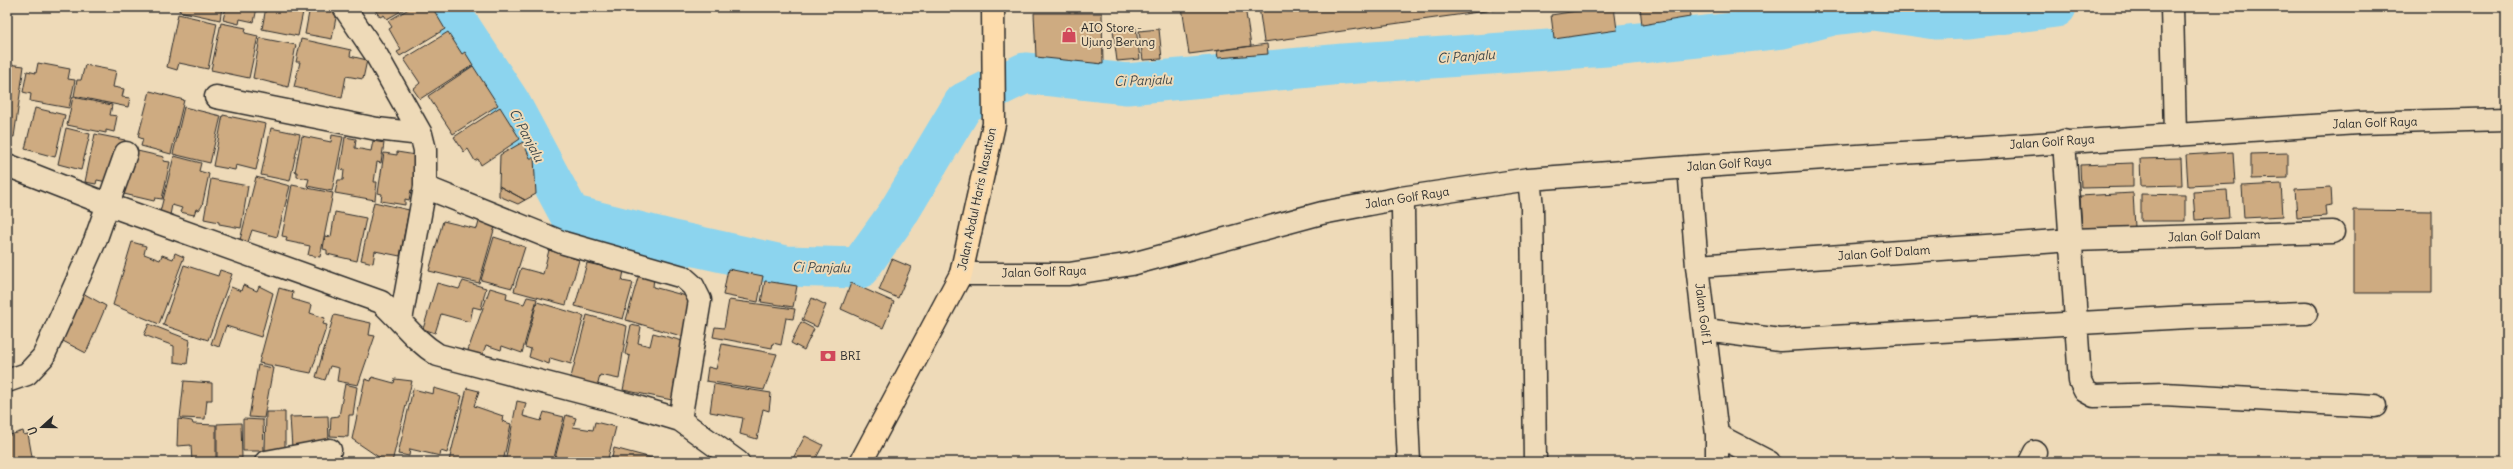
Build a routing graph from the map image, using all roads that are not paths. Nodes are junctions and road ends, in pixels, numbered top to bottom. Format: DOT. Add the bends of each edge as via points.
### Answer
graph roads {
  1 [pos="344,7"];
  2 [pos="993,7"];
  3 [pos="2172,8"];
  4 [pos="216,97"];
  5 [pos="2506,119"];
  6 [pos="421,134"];
  7 [pos="2175,135"];
  8 [pos="2064,141"];
  9 [pos="126,153"];
  10 [pos="7,165"];
  11 [pos="1689,167"];
  12 [pos="1529,180"];
  13 [pos="425,187"];
  14 [pos="1401,198"];
  15 [pos="109,205"];
  16 [pos="2333,232"];
  17 [pos="2072,240"];
  18 [pos="1696,266"];
  19 [pos="961,274"];
  20 [pos="2306,313"];
  21 [pos="401,320"];
  22 [pos="2075,324"];
  23 [pos="1706,330"];
  24 [pos="7,381"];
  25 [pos="2375,406"];
  26 [pos="680,420"];
  27 [pos="1717,435"];
  28 [pos="330,450"];
  29 [pos="266,462"];
  30 [pos="738,462"];
  31 [pos="861,462"];
  32 [pos="1409,462"];
  33 [pos="1535,462"];
  34 [pos="1717,462"];
  35 [pos="1769,462"];
  1 -- 6 [label="street" via="377,56"];
  2 -- 19 [label="highway, Jalan Abdul Haris Nasution" via="994,124"];
  3 -- 7 [label="street"];
  4 -- 6 [label="street" via="377,129"];
  5 -- 7 [label="street, Jalan Golf Raya" via="2358,123"];
  6 -- 13 [label="street" via="425,150"];
  7 -- 8 [label="street, Jalan Golf Raya"];
  8 -- 11 [label="street, Jalan Golf Raya"];
  8 -- 17 [label="street"];
  9 -- 15 [label="street"];
  10 -- 15 [label="street"];
  11 -- 12 [label="street, Jalan Golf Raya"];
  11 -- 18 [label="street, Jalan Golf I"];
  12 -- 14 [label="street, Jalan Golf Raya"];
  12 -- 33 [label="street" via="1532,207"];
  13 -- 21 [label="street"];
  13 -- 26 [label="street" via="564,243 683,277 693,286 700,300"];
  14 -- 19 [label="street, Jalan Golf Raya" via="1322,213 1132,264 1069,274"];
  14 -- 32 [label="street"];
  15 -- 21 [label="street" via="381,302"];
  15 -- 24 [label="street" via="43,356 26,374"];
  16 -- 17 [label="street, Jalan Golf Dalam"];
  17 -- 18 [label="street, Jalan Golf Dalam"];
  17 -- 22 [label="street"];
  18 -- 23 [label="street, Jalan Golf I"];
  19 -- 31 [label="highway, Jalan Abdul Haris Nasution"];
  20 -- 22 [label="street"];
  21 -- 26 [label="street" via="422,345 438,355"];
  22 -- 23 [label="street" via="1780,340"];
  22 -- 25 [label="street" via="2080,381 2085,391 2094,396 2164,394"];
  23 -- 27 [label="street, Jalan Golf I"];
  26 -- 30 [label="street"];
  27 -- 34 [label="street, Jalan Golf I"];
  27 -- 35 [label="street"];
  28 -- 29 [label="street"];
}
